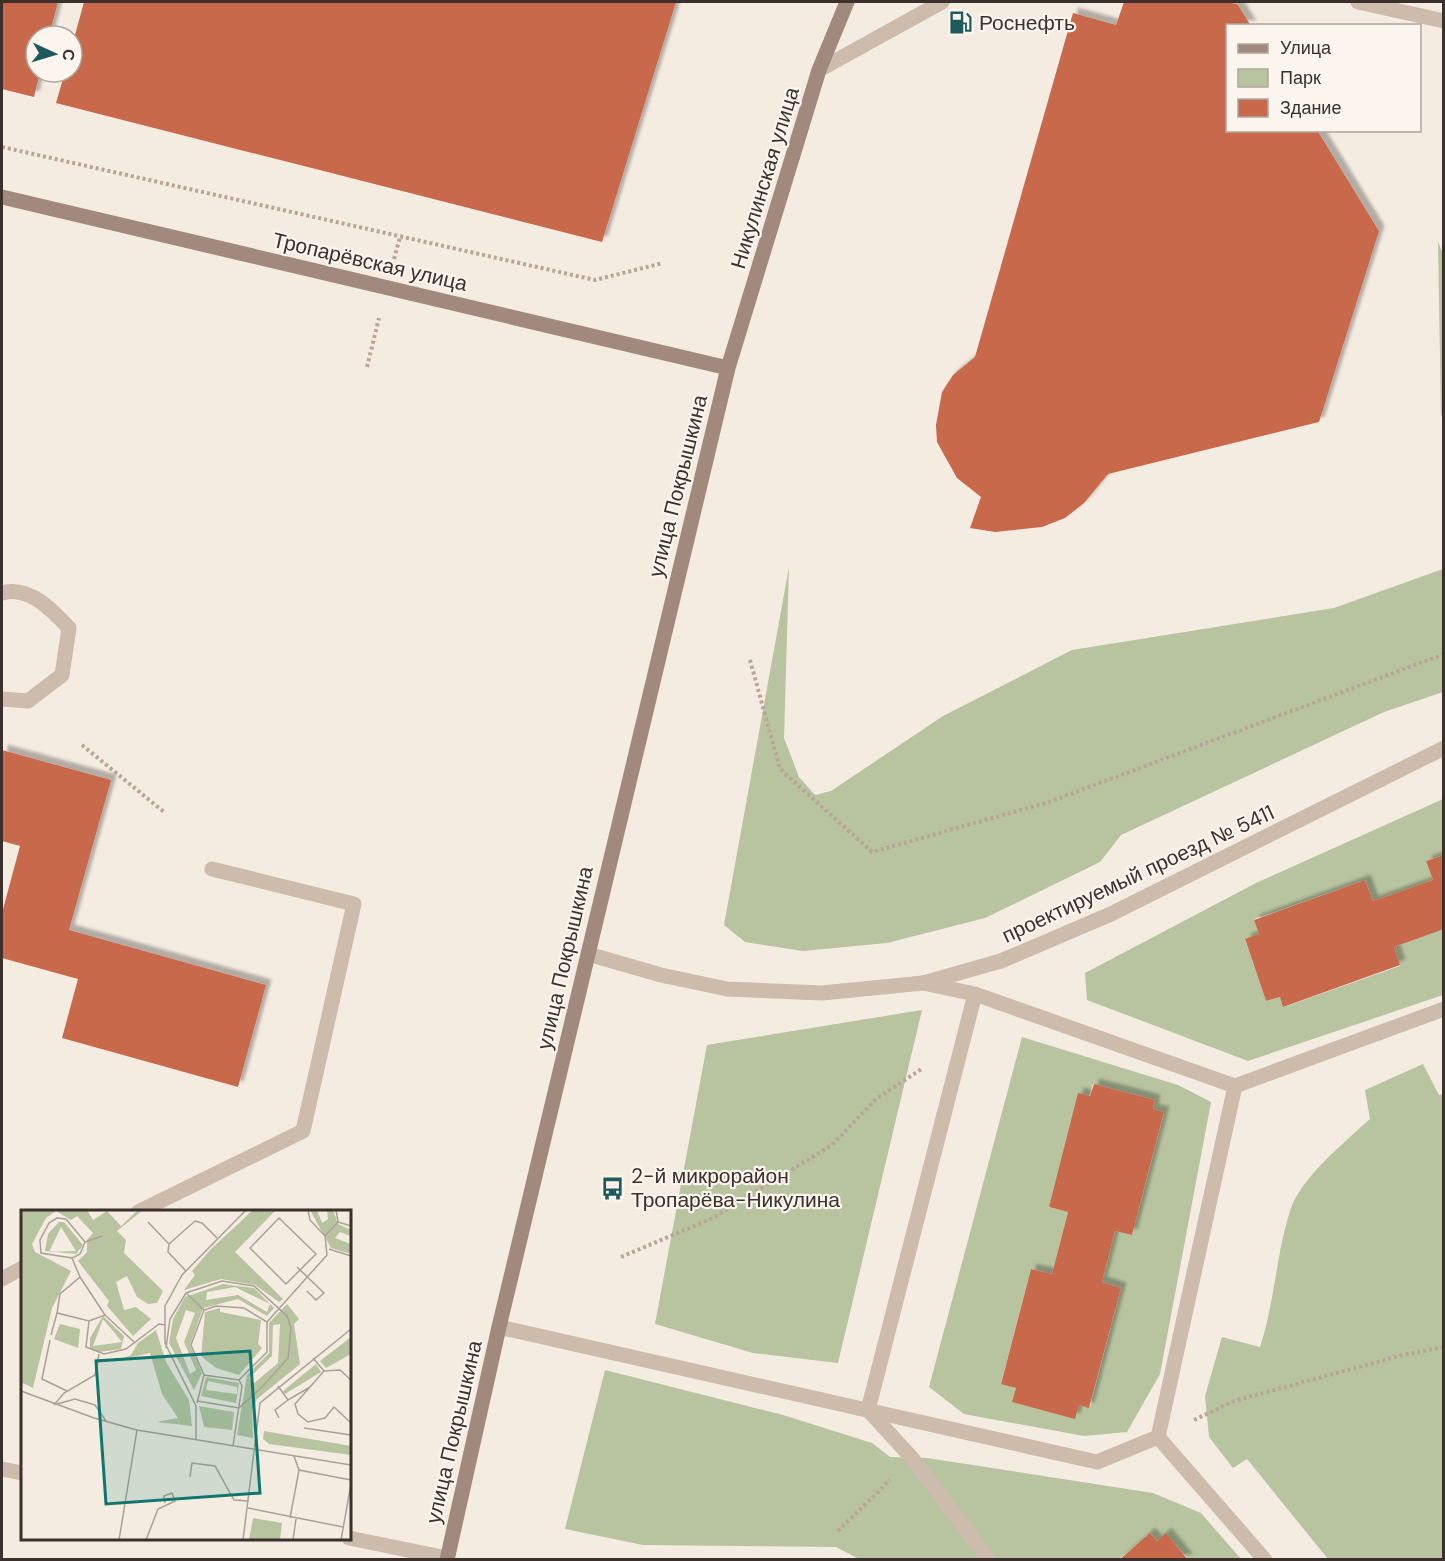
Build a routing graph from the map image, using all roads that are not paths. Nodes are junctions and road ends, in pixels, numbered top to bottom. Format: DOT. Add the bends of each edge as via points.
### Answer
graph roads {
  1 [pos="847,2"];
  2 [pos="942,2"];
  3 [pos="1358,2"];
  4 [pos="1443,21"];
  5 [pos="819,70"];
  6 [pos="2,196"];
  7 [pos="728,368"];
  8 [pos="2,593"];
  9 [pos="2,699"];
  10 [pos="1443,748"];
  11 [pos="212,869"];
  12 [pos="588,954"];
  13 [pos="923,983"];
  14 [pos="975,994"];
  15 [pos="1443,1009"];
  16 [pos="1235,1086"];
  17 [pos="142,1210"];
  18 [pos="21,1269"];
  19 [pos="2,1279"];
  20 [pos="499,1327"];
  21 [pos="868,1410"];
  22 [pos="1158,1437"];
  23 [pos="2,1468"];
  24 [pos="21,1473"];
  25 [pos="351,1539"];
  26 [pos="450,1559"];
  27 [pos="989,1560"];
  28 [pos="1264,1560"];
  1 -- 5 [label="main road, Никулинская улица"];
  2 -- 5 [label="street"];
  3 -- 4 [label="street"];
  5 -- 7 [label="main road, Никулинская улица"];
  6 -- 7 [label="main road, Тропарёвская улица"];
  7 -- 12 [label="main road, улица Покрышкина"];
  8 -- 9 [label="street" via="9,591 42,600 69,628 62,675 28,701"];
  10 -- 13 [label="street, проектируемый проезд № 5411" via="1111,914 1001,961"];
  11 -- 17 [label="street" via="354,904 303,1131"];
  12 -- 13 [label="street, проектируемый проезд № 5411" via="727,989 822,993"];
  12 -- 20 [label="main road, улица Покрышкина"];
  13 -- 14 [label="street"];
  14 -- 16 [label="street"];
  14 -- 21 [label="street"];
  15 -- 16 [label="street"];
  16 -- 22 [label="street"];
  18 -- 19 [label="street"];
  20 -- 21 [label="street"];
  20 -- 26 [label="main road, улица Покрышкина"];
  21 -- 22 [label="street" via="1097,1462"];
  21 -- 27 [label="street" via="912,1458"];
  22 -- 28 [label="street"];
  23 -- 24 [label="street"];
  25 -- 26 [label="street"];
}
